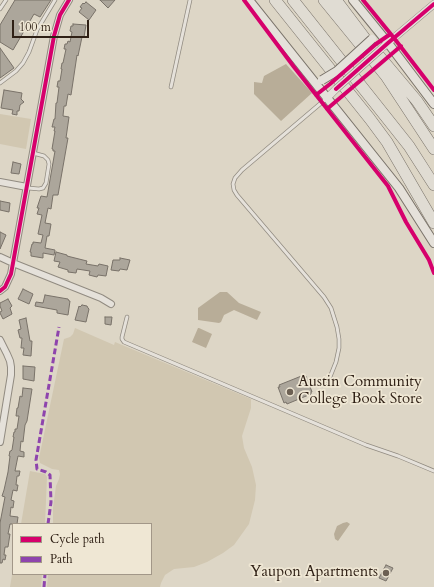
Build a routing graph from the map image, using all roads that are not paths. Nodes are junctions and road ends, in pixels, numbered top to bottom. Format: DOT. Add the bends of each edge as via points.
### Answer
graph roads {
  1 [pos="6,0"];
  2 [pos="55,0"];
  3 [pos="69,0"];
  4 [pos="190,0"];
  5 [pos="249,0"];
  6 [pos="275,0"];
  7 [pos="293,0"];
  8 [pos="324,0"];
  9 [pos="336,0"];
  10 [pos="353,0"];
  11 [pos="434,4"];
  12 [pos="0,9"];
  13 [pos="371,23"];
  14 [pos="388,43"];
  15 [pos="374,44"];
  16 [pos="310,77"];
  17 [pos="0,83"];
  18 [pos="171,87"];
  19 [pos="327,98"];
  20 [pos="434,104"];
  21 [pos="434,126"];
  22 [pos="434,149"];
  23 [pos="33,153"];
  24 [pos="0,182"];
  25 [pos="434,185"];
  26 [pos="27,187"];
  27 [pos="434,223"];
  28 [pos="434,243"];
  29 [pos="0,257"];
  30 [pos="13,263"];
  31 [pos="0,291"];
  32 [pos="111,304"];
  33 [pos="127,317"];
  34 [pos="0,340"];
  35 [pos="328,382"];
  36 [pos="0,442"];
  37 [pos="434,471"];
  1 -- 12 [label="lane"];
  2 -- 17 [label="lane" via="39,27 23,63"];
  3 -- 23 [label="street" via="55,29"];
  4 -- 18 [label="lane"];
  5 -- 16 [label="main road"];
  6 -- 27 [label="highway" via="370,118 387,142"];
  7 -- 25 [label="highway" via="409,146"];
  8 -- 15 [label="highway"];
  8 -- 22 [label="highway" via="386,76"];
  9 -- 15 [label="highway"];
  10 -- 13 [label="main road"];
  11 -- 14 [label="street"];
  13 -- 14 [label="main road"];
  13 -- 15 [label="main road"];
  14 -- 15 [label="street"];
  14 -- 20 [label="main road"];
  15 -- 16 [label="main road, bridge" via="322,80"];
  15 -- 19 [label="street, bridge"];
  15 -- 21 [label="highway"];
  16 -- 19 [label="main road"];
  19 -- 28 [label="main road" via="399,188"];
  19 -- 35 [label="lane" via="242,170 233,184 237,195 331,308 337,327 339,348"];
  23 -- 26 [label="street"];
  23 -- 26 [label="lane" via="48,160 46,183 40,189"];
  24 -- 26 [label="street"];
  26 -- 30 [label="street"];
  29 -- 30 [label="street"];
  30 -- 31 [label="street" via="9,280"];
  30 -- 32 [label="street"];
  33 -- 37 [label="lane" via="122,337 124,342 366,445"];
  34 -- 36 [label="street" via="8,354 11,367"];
}
